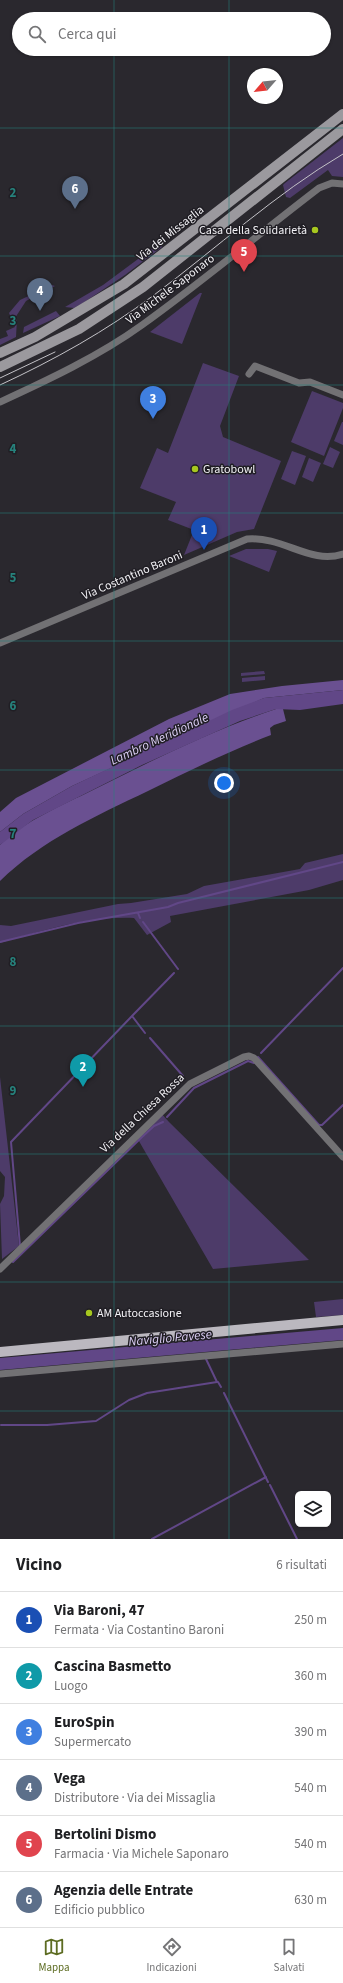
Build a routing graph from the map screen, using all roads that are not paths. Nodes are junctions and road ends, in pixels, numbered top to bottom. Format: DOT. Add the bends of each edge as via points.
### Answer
graph roads {
  1 [pos="343,114"];
  2 [pos="343,129"];
  3 [pos="343,184"];
  4 [pos="0,353"];
  5 [pos="0,367"];
  6 [pos="249,374"];
  7 [pos="343,395"];
  8 [pos="0,402"];
  9 [pos="343,554"];
  10 [pos="0,643"];
  11 [pos="343,1156"];
  12 [pos="0,1269"];
  13 [pos="343,1320"];
  14 [pos="343,1344"];
  15 [pos="0,1352"];
  16 [pos="0,1374"];
  1 -- 4 [label="main road, Via dei Missaglia" via="124,284 35,337"];
  2 -- 5 [label="main road" via="137,291 79,329"];
  3 -- 8 [label="street, Via Michele Saponaro" via="332,183 319,188 142,325 110,346"];
  6 -- 7 [label="street" via="255,366 301,384 305,381 310,382"];
  9 -- 10 [label="street, Via Costantino Baroni" via="333,557 319,556 259,538 241,541"];
  11 -- 12 [label="street, Via della Chiesa Rossa" via="254,1058 244,1057 190,1084"];
  13 -- 15 [label="main road"];
  14 -- 16 [label="street"];
}
